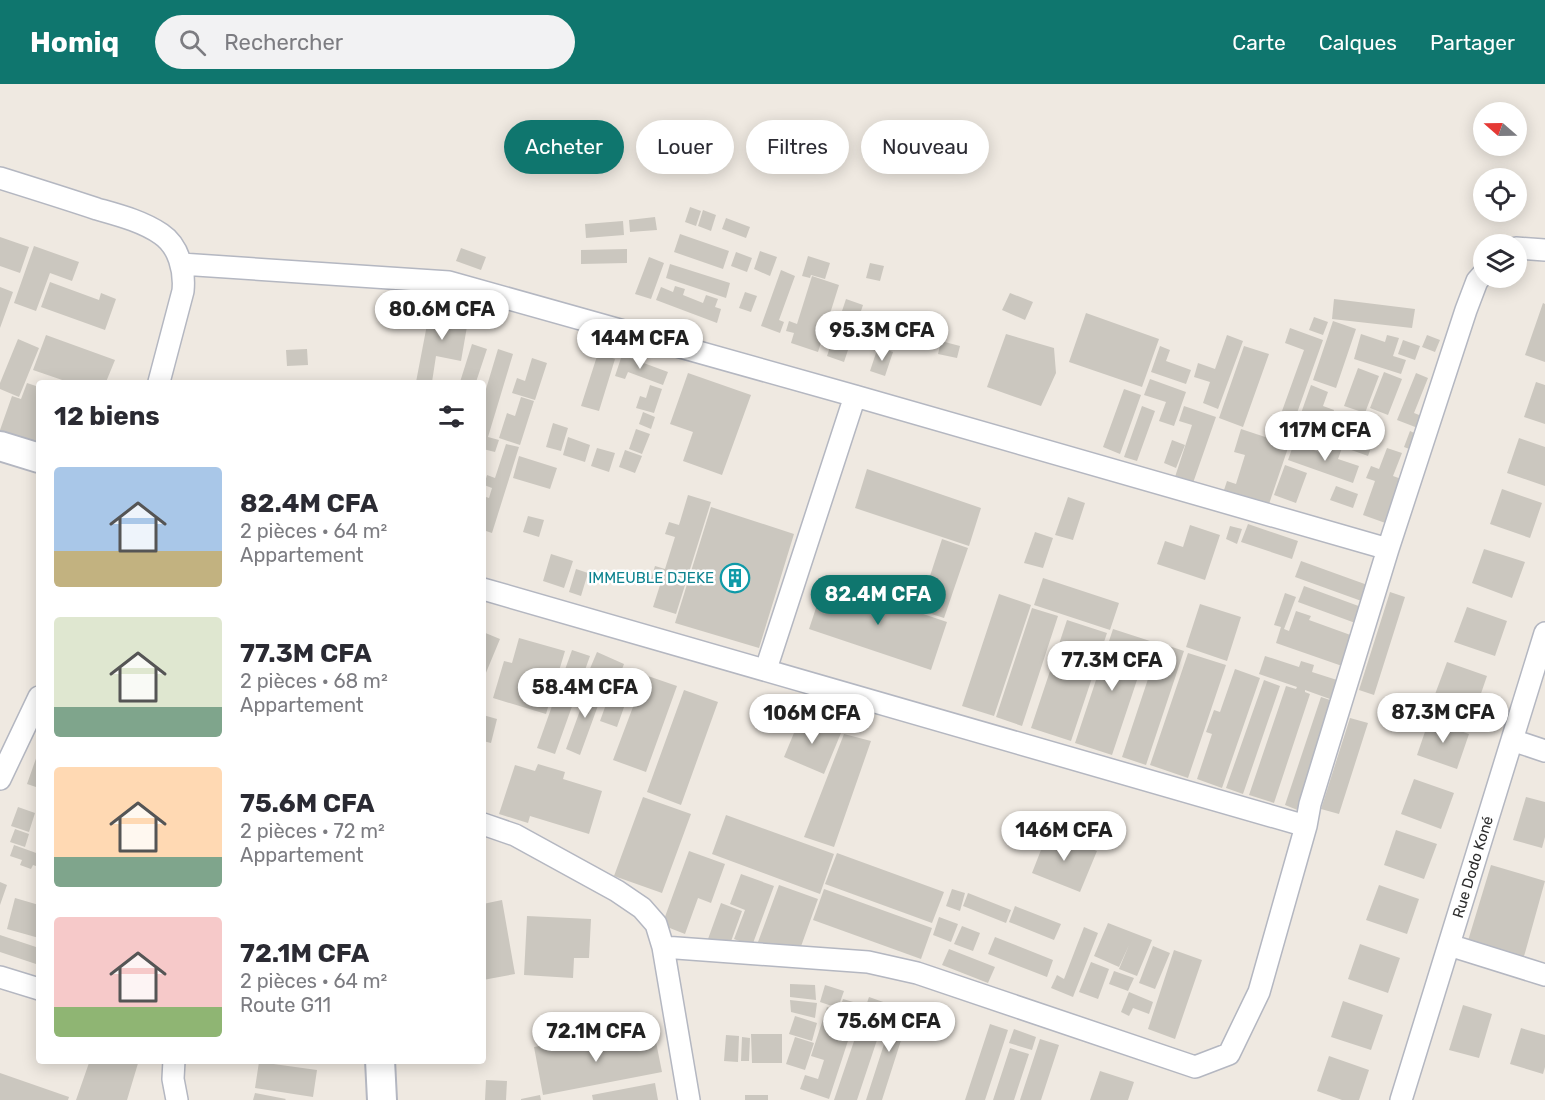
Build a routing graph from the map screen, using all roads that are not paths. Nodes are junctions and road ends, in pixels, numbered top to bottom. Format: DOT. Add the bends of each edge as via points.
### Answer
graph roads {
  1 [pos="0,178"];
  2 [pos="1527,249"];
  3 [pos="1545,250"];
  4 [pos="182,264"];
  5 [pos="1474,288"];
  6 [pos="160,380"];
  7 [pos="855,396"];
  8 [pos="0,446"];
  9 [pos="36,457"];
  10 [pos="1388,549"];
  11 [pos="486,590"];
  12 [pos="1545,633"];
  13 [pos="766,669"];
  14 [pos="36,703"];
  15 [pos="1512,740"];
  16 [pos="1545,751"];
  17 [pos="1,774"];
  18 [pos="486,825"];
  19 [pos="1306,826"];
  20 [pos="1449,945"];
  21 [pos="663,947"];
  22 [pos="1545,975"];
  23 [pos="0,977"];
  24 [pos="36,988"];
  25 [pos="174,1064"];
  26 [pos="380,1064"];
  27 [pos="177,1100"];
  28 [pos="382,1100"];
  29 [pos="689,1100"];
  30 [pos="1401,1100"];
  1 -- 4 [label="street" via="134,220 162,234"];
  2 -- 3 [label="street"];
  4 -- 6 [label="street" via="183,291"];
  4 -- 7 [label="street" via="449,282"];
  5 -- 10 [label="street"];
  7 -- 10 [label="street"];
  7 -- 13 [label="street"];
  8 -- 9 [label="street"];
  10 -- 19 [label="street"];
  11 -- 13 [label="street"];
  12 -- 15 [label="street, Rue Dodo Koné"];
  13 -- 19 [label="street"];
  14 -- 17 [label="street"];
  15 -- 16 [label="street"];
  15 -- 20 [label="street, Rue Dodo Koné"];
  18 -- 21 [label="street" via="515,835 642,908 656,924"];
  19 -- 21 [label="street" via="1259,992 1228,1054 1195,1067 907,971 868,962"];
  20 -- 22 [label="street"];
  20 -- 30 [label="street, Rue Dodo Koné"];
  21 -- 29 [label="street"];
  23 -- 24 [label="street"];
  25 -- 27 [label="street"];
  26 -- 28 [label="street"];
}
